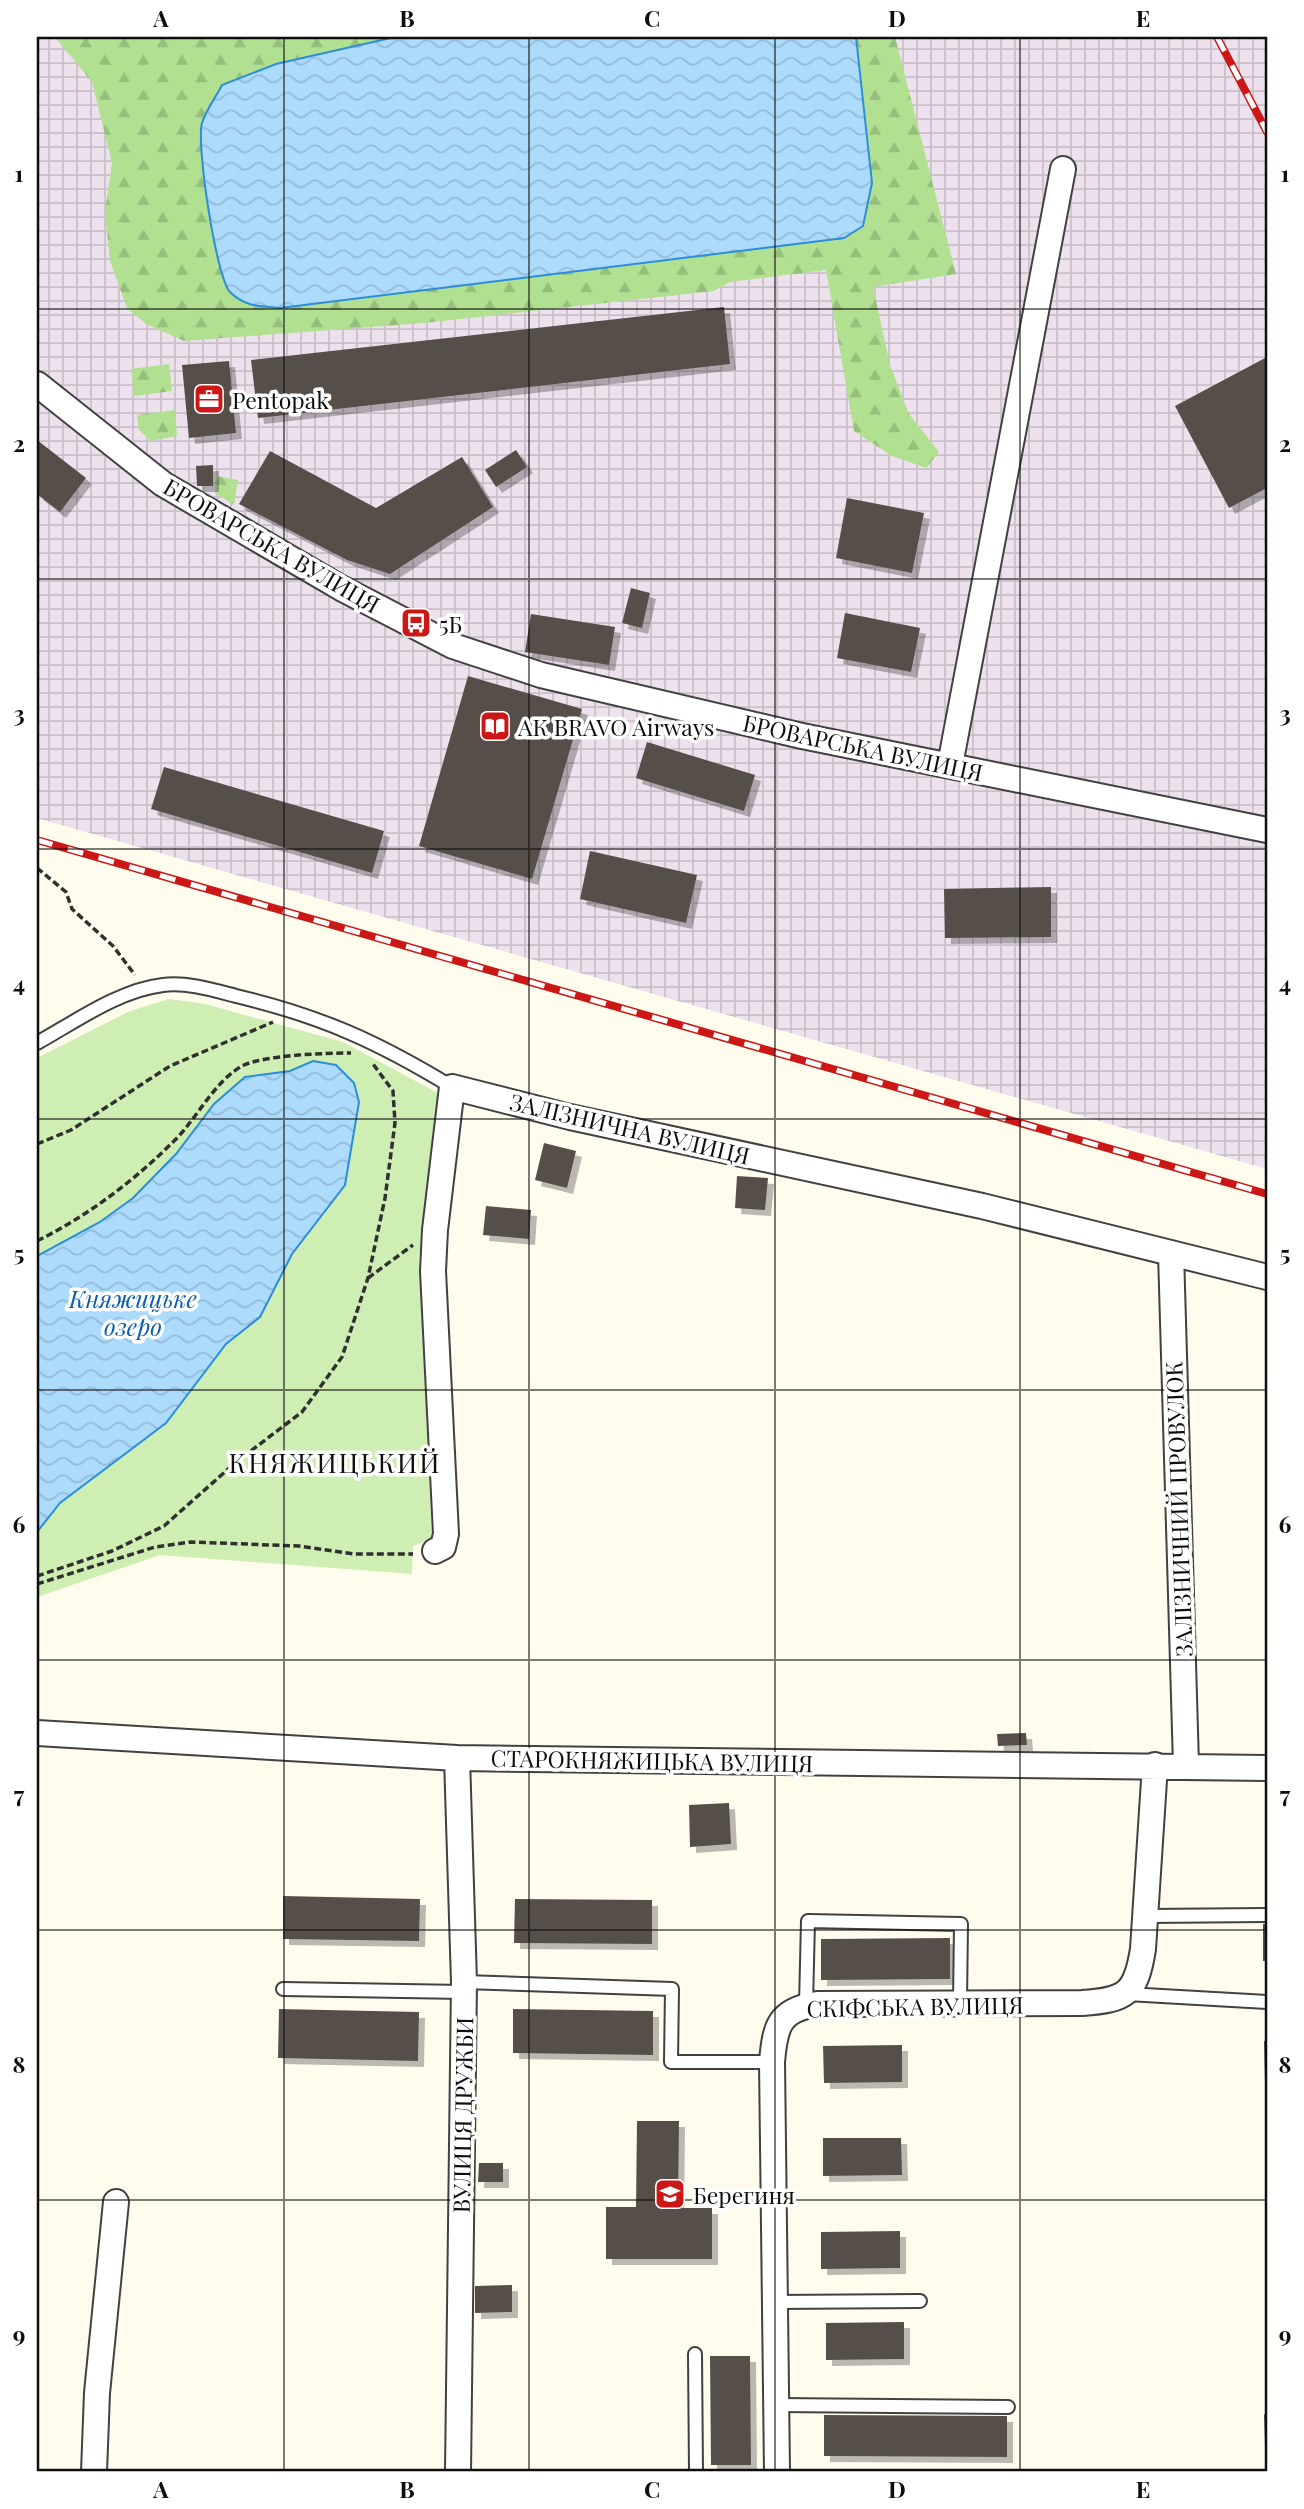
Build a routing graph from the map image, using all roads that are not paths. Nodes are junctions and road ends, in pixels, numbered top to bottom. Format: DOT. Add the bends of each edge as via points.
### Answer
graph roads {
  1 [pos="1063,169"];
  2 [pos="37,384"];
  3 [pos="950,765"];
  4 [pos="1267,830"];
  5 [pos="37,1043"];
  6 [pos="452,1087"];
  7 [pos="1171,1253"];
  8 [pos="1267,1277"];
  9 [pos="435,1551"];
  10 [pos="37,1733"];
  11 [pos="457,1758"];
  12 [pos="1155,1765"];
  13 [pos="1186,1765"];
  14 [pos="1267,1768"];
  15 [pos="1267,1914"];
  16 [pos="1146,1916"];
  17 [pos="464,1987"];
  18 [pos="283,1989"];
  19 [pos="1127,1994"];
  20 [pos="1267,2002"];
  21 [pos="960,2003"];
  22 [pos="806,2005"];
  23 [pos="772,2062"];
  24 [pos="116,2202"];
  25 [pos="920,2301"];
  26 [pos="775,2302"];
  27 [pos="695,2354"];
  28 [pos="776,2405"];
  29 [pos="1008,2407"];
  30 [pos="94,2472"];
  31 [pos="458,2472"];
  32 [pos="696,2472"];
  33 [pos="777,2472"];
  1 -- 3 [label="street"];
  2 -- 3 [label="street, БРОВАРСЬКА ВУЛИЦЯ" via="163,484 341,588 453,646 541,675"];
  3 -- 4 [label="street, БРОВАРСЬКА ВУЛИЦЯ"];
  5 -- 6 [label="lane" via="142,989 183,985 297,1012 377,1043"];
  6 -- 7 [label="street, ЗАЛІЗНИЧНА ВУЛИЦЯ"];
  6 -- 9 [label="street" via="435,1230 434,1313 446,1534 443,1547"];
  7 -- 8 [label="street, ЗАЛІЗНИЧНА ВУЛИЦЯ"];
  7 -- 13 [label="street, ЗАЛІЗНИЧНИЙ ПРОВУЛОК"];
  10 -- 11 [label="street, СТАРОКНЯЖИЦЬКА ВУЛИЦЯ"];
  11 -- 12 [label="street, СТАРОКНЯЖИЦЬКА ВУЛИЦЯ"];
  11 -- 17 [label="street, ВУЛИЦЯ ДРУЖБИ"];
  12 -- 13 [label="street, СТАРОКНЯЖИЦЬКА ВУЛИЦЯ"];
  12 -- 16 [label="street"];
  13 -- 14 [label="street, СТАРОКНЯЖИЦЬКА ВУЛИЦЯ"];
  15 -- 16 [label="lane"];
  16 -- 19 [label="street" via="1139,1978"];
  17 -- 18 [label="lane"];
  17 -- 23 [label="lane" via="672,1989 671,2062"];
  17 -- 31 [label="street, ВУЛИЦЯ ДРУЖБИ"];
  19 -- 20 [label="lane, СКІФСЬКА ВУЛИЦЯ"];
  19 -- 21 [label="street, СКІФСЬКА ВУЛИЦЯ" via="1110,2001"];
  21 -- 22 [label="street, СКІФСЬКА ВУЛИЦЯ"];
  21 -- 22 [label="lane" via="961,1924 808,1921"];
  22 -- 23 [label="street, СКІФСЬКА ВУЛИЦЯ" via="783,2018"];
  23 -- 26 [label="street, СКІФСЬКА ВУЛИЦЯ"];
  24 -- 30 [label="street"];
  25 -- 26 [label="lane"];
  26 -- 28 [label="street, СКІФСЬКА ВУЛИЦЯ"];
  27 -- 32 [label="lane"];
  28 -- 29 [label="lane"];
  28 -- 33 [label="street, СКІФСЬКА ВУЛИЦЯ"];
}
